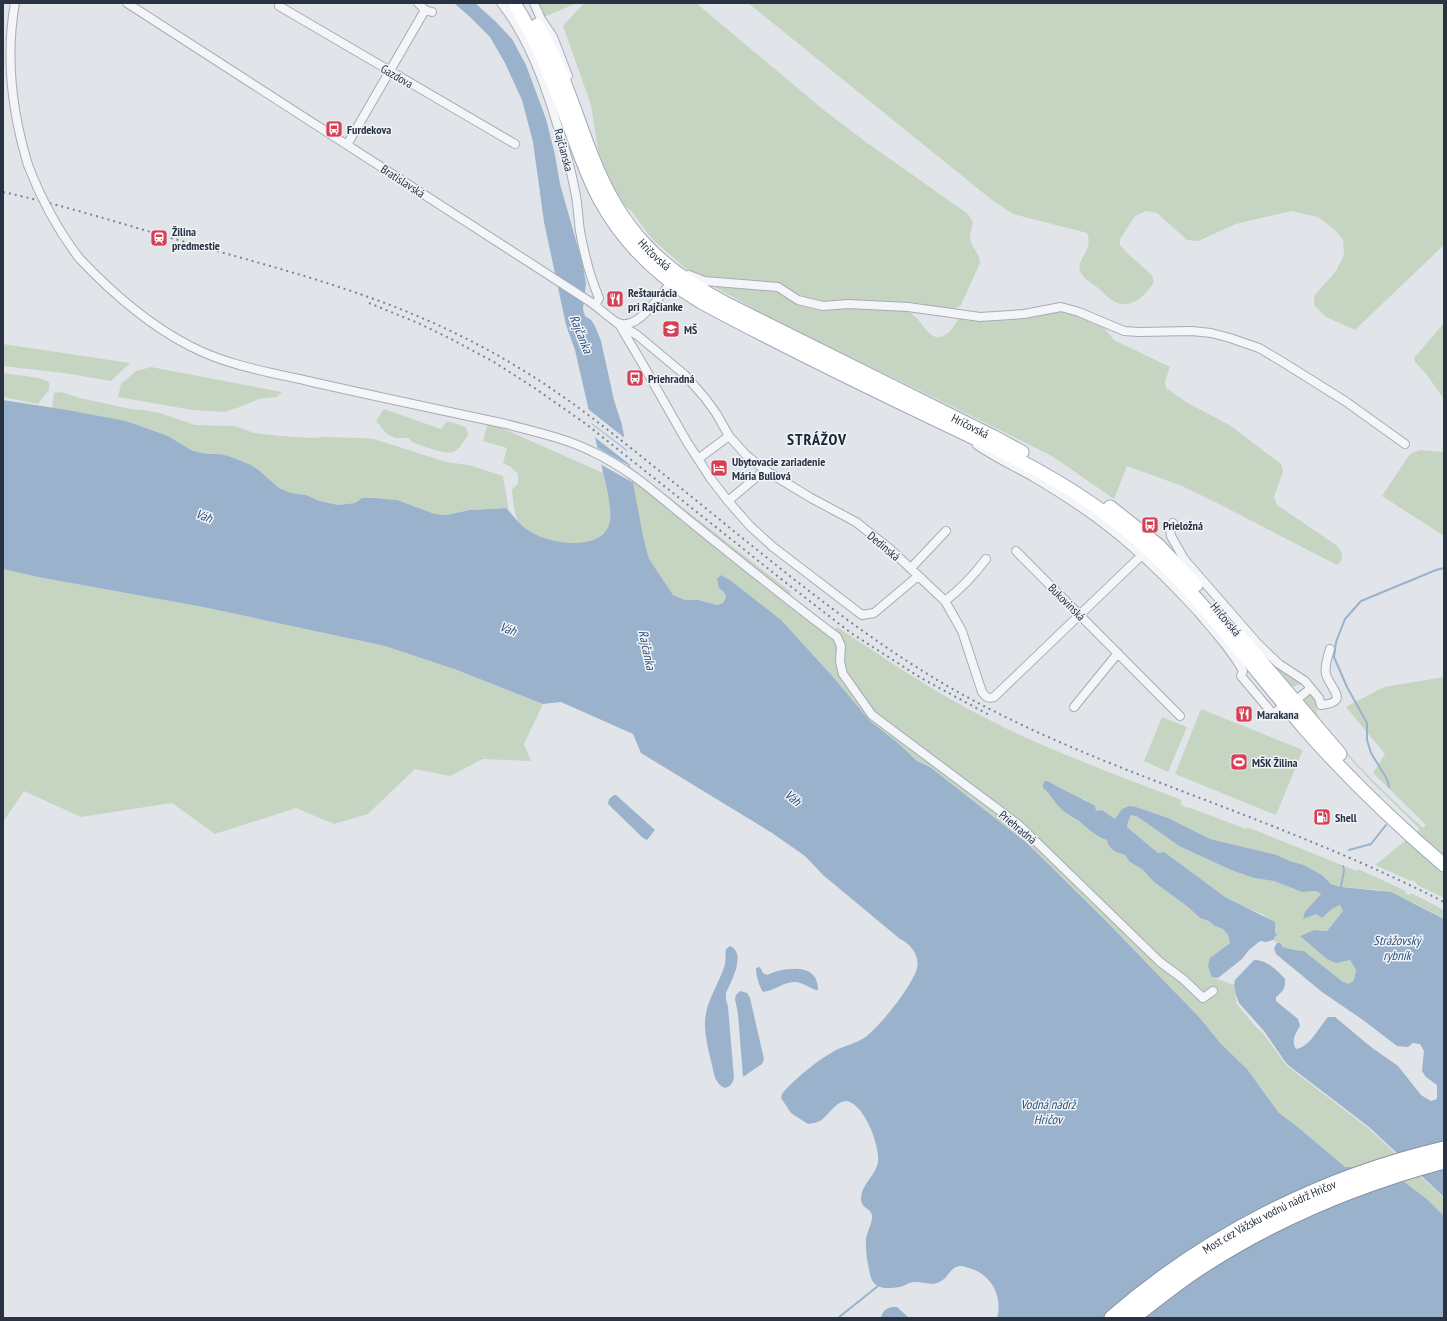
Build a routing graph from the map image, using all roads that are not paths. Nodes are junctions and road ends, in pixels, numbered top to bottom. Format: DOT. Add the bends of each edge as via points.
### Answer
graph roads {
  1 [pos="15,3"];
  2 [pos="127,3"];
  3 [pos="418,3"];
  4 [pos="501,3"];
  5 [pos="514,3"];
  6 [pos="524,3"];
  7 [pos="534,3"];
  8 [pos="279,6"];
  9 [pos="390,72"];
  10 [pos="515,144"];
  11 [pos="347,145"];
  12 [pos="671,283"];
  13 [pos="592,303"];
  14 [pos="617,323"];
  15 [pos="955,429"];
  16 [pos="729,436"];
  17 [pos="1405,444"];
  18 [pos="698,459"];
  19 [pos="765,470"];
  20 [pos="728,502"];
  21 [pos="1173,523"];
  22 [pos="946,531"];
  23 [pos="1016,551"];
  24 [pos="1142,555"];
  25 [pos="986,559"];
  26 [pos="911,568"];
  27 [pos="918,576"];
  28 [pos="945,601"];
  29 [pos="1080,615"];
  30 [pos="1330,649"];
  31 [pos="1118,653"];
  32 [pos="1247,668"];
  33 [pos="1311,688"];
  34 [pos="1290,703"];
  35 [pos="1074,707"];
  36 [pos="1180,716"];
  37 [pos="1444,855"];
  38 [pos="1444,866"];
  39 [pos="1213,990"];
  40 [pos="1444,1149"];
  41 [pos="1444,1161"];
  42 [pos="1112,1318"];
  43 [pos="1132,1318"];
  1 -- 39 [label="street, Priehradná, bridge" via="11,87 17,127 28,165 54,223 79,258 146,320 191,347 253,369 546,434 594,452 633,475 837,637 842,648 840,662 843,674 872,715 1019,825 1160,962 1203,998"];
  2 -- 11 [label="street, Bratislavská"];
  3 -- 9 [label="street" via="428,11"];
  4 -- 13 [label="street, Rajčianska" via="522,34 550,99 564,145 575,191 580,232 592,282 599,298"];
  5 -- 12 [label="main road, Hričovská" via="540,49 600,199 615,225 631,245"];
  6 -- 34 [label="main road, Hričovská" via="554,58 608,192 632,229 659,259 704,292 994,436 1104,502 1173,559 1207,597"];
  7 -- 17 [label="street, Hričovská" via="553,37 616,194 630,217 651,242 682,270 697,279 778,287 798,300 824,306 848,304 908,307 980,317 1024,314 1060,307 1124,331 1211,333 1259,348 1345,401"];
  8 -- 9 [label="street, Gazdova"];
  9 -- 10 [label="street, Gazdova"];
  9 -- 11 [label="street"];
  11 -- 13 [label="street, Bratislavská"];
  12 -- 14 [label="street" via="639,319 630,324"];
  12 -- 15 [label="main road, Hričovská" via="723,314"];
  13 -- 14 [label="street, Bratislavská"];
  14 -- 16 [label="street, Dedinská" via="637,334 685,375 716,413"];
  14 -- 18 [label="street"];
  15 -- 24 [label="street, Hričovská" via="989,454 1035,478 1081,507"];
  15 -- 32 [label="main road, Hričovská" via="1050,477 1121,526 1178,578 1206,609"];
  16 -- 18 [label="street"];
  16 -- 19 [label="street, Dedinská" via="746,455"];
  18 -- 20 [label="street"];
  19 -- 20 [label="street"];
  19 -- 26 [label="street, Dedinská" via="856,522"];
  20 -- 27 [label="street" via="773,547 860,615 874,613"];
  21 -- 33 [label="street" via="1170,529 1171,536 1184,559 1214,596 1279,664"];
  22 -- 26 [label="street"];
  23 -- 29 [label="street, Bukovinská"];
  24 -- 29 [label="street"];
  24 -- 32 [label="street, Hričovská" via="1162,573 1237,660"];
  25 -- 28 [label="street"];
  26 -- 27 [label="street, Dedinská"];
  27 -- 28 [label="street, Dedinská"];
  28 -- 29 [label="street, Dedinská" via="966,641 982,692 990,698"];
  29 -- 31 [label="street, Bukovinská"];
  30 -- 33 [label="street" via="1326,675 1337,698 1331,704 1321,705"];
  31 -- 35 [label="street"];
  31 -- 36 [label="street, Bukovinská"];
  32 -- 34 [label="main road, Hričovská"];
  32 -- 34 [label="street, Hričovská" via="1241,676 1273,714"];
  33 -- 34 [label="street"];
  34 -- 37 [label="main road, Hričovská" via="1372,789"];
  34 -- 38 [label="main road, Hričovská" via="1312,736 1366,794"];
  40 -- 42 [label="highway, Most cez Vážsku vodnú nádrž Hričov" via="1376,1168 1280,1208 1182,1265"];
  41 -- 43 [label="highway, Most cez Vážsku vodnú nádrž Hričov" via="1403,1172 1347,1192 1251,1236 1190,1274"];
}
